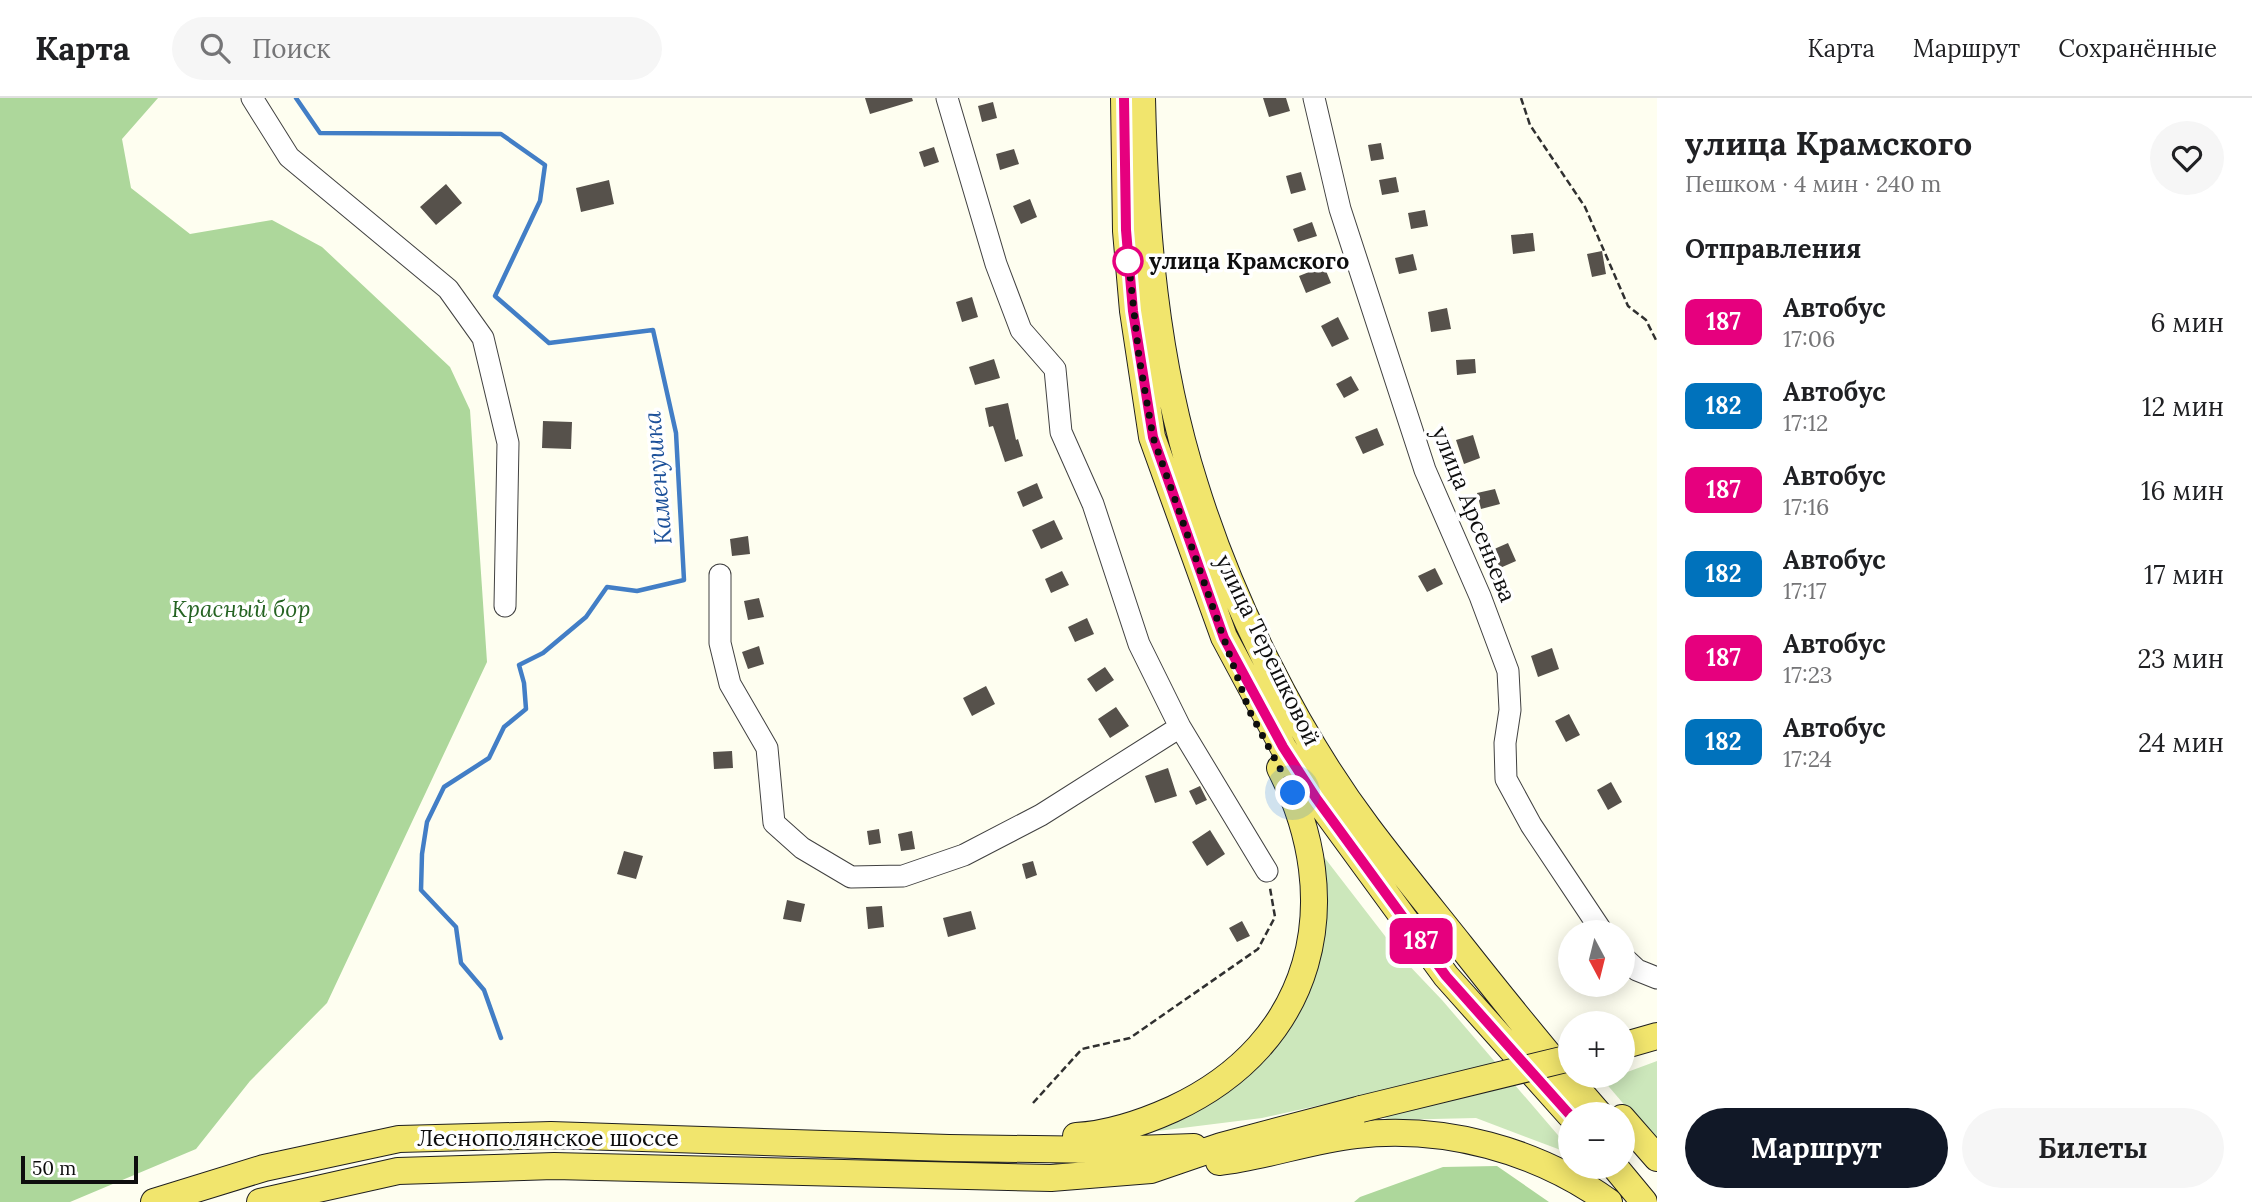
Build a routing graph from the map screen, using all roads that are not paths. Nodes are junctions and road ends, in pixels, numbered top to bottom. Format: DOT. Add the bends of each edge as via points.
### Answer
graph roads {
  1 [pos="252,98"];
  2 [pos="947,98"];
  3 [pos="1124,98"];
  4 [pos="1142,98"];
  5 [pos="1314,98"];
  6 [pos="720,575"];
  7 [pos="505,606"];
  8 [pos="1224,638"];
  9 [pos="1180,727"];
  10 [pos="1267,872"];
  11 [pos="1594,920"];
  12 [pos="1635,968"];
  13 [pos="1657,978"];
  14 [pos="1657,1037"];
  15 [pos="1635,1042"];
  16 [pos="1558,1055"];
  17 [pos="1558,1069"];
  18 [pos="1593,1088"];
  19 [pos="1558,1102"];
  20 [pos="1608,1102"];
  21 [pos="1635,1133"];
  22 [pos="1222,1146"];
  23 [pos="949,1148"];
  24 [pos="1635,1154"];
  25 [pos="1657,1158"];
  26 [pos="1151,1170"];
  27 [pos="1625,1179"];
  28 [pos="1657,1179"];
  29 [pos="154,1202"];
  30 [pos="260,1202"];
  31 [pos="1609,1202"];
  32 [pos="1644,1202"];
  1 -- 7 [label="street" via="289,157 449,289 483,338 508,443"];
  2 -- 9 [label="street" via="996,264 1021,330 1055,369 1061,432 1093,504 1139,644"];
  3 -- 8 [label="main road, улица Терешковой" via="1126,230 1150,424"];
  4 -- 16 [label="main road, улица Терешковой" via="1151,273 1162,345 1195,485 1237,597 1301,726 1367,827"];
  5 -- 11 [label="street, улица Арсеньева" via="1340,209 1425,471 1508,671 1506,779"];
  6 -- 9 [label="street" via="720,643 730,684 767,748 774,823 802,848 851,877 904,876 964,855 1041,815"];
  8 -- 19 [label="main road, улица Терешковой" via="1316,798 1446,976"];
  8 -- 23 [label="main road" via="1249,710 1293,793 1307,834 1315,908 1309,953 1298,985 1252,1057 1185,1103 1125,1128 1100,1133"];
  9 -- 10 [label="street"];
  12 -- 13 [label="street"];
  14 -- 15 [label="main road"];
  17 -- 22 [label="main road, bridge" via="1361,1109"];
  18 -- 20 [label="main road"];
  21 -- 25 [label="main road"];
  22 -- 23 [label="main road"];
  22 -- 26 [label="main road"];
  23 -- 29 [label="main road, Леснополянское шоссе" via="551,1135 399,1139 264,1168"];
  24 -- 28 [label="main road"];
  26 -- 30 [label="main road, Леснополянское шоссе" via="1051,1178 554,1166 398,1171"];
  26 -- 31 [label="main road" via="1233,1161 1355,1135 1458,1138 1523,1155 1579,1181"];
  27 -- 32 [label="main road"];
}
